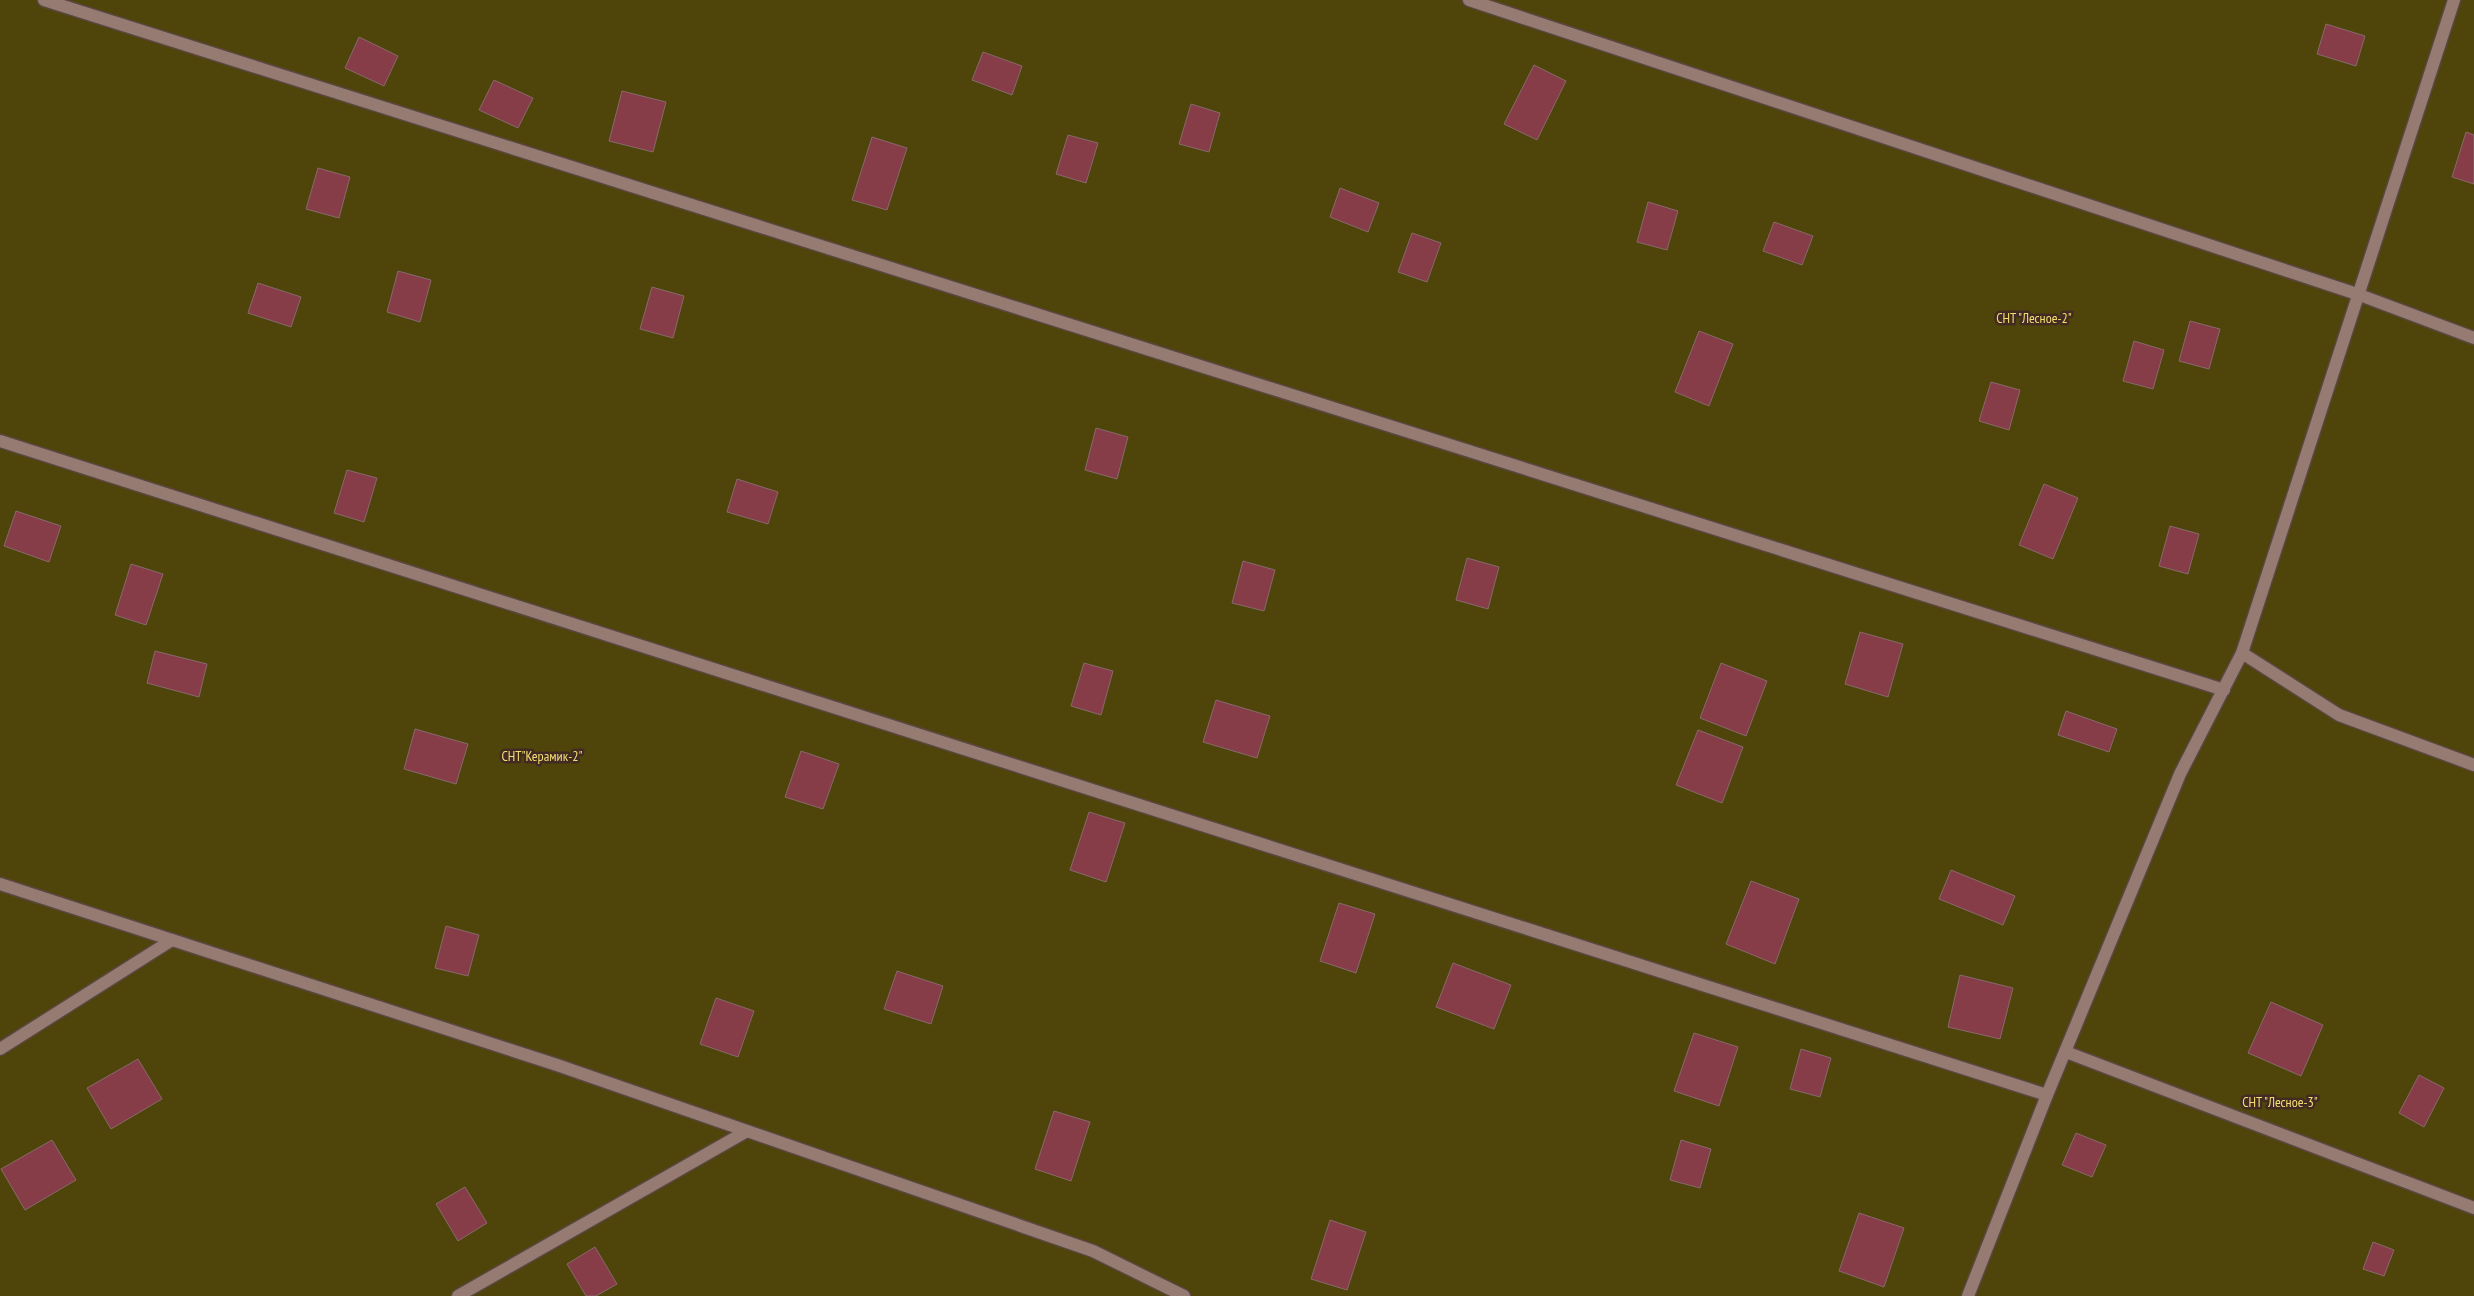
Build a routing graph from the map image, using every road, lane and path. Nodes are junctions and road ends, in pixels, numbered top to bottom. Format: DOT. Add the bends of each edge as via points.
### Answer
graph roads {
  1 [pos="44,0"];
  2 [pos="1469,0"];
  3 [pos="2454,0"];
  4 [pos="2357,294"];
  5 [pos="2474,338"];
  6 [pos="0,441"];
  7 [pos="2242,653"];
  8 [pos="2224,690"];
  9 [pos="2474,765"];
  10 [pos="0,884"];
  11 [pos="172,940"];
  12 [pos="0,1049"];
  13 [pos="2066,1052"];
  14 [pos="2047,1095"];
  15 [pos="747,1131"];
  16 [pos="2474,1208"];
  17 [pos="458,1296"];
  18 [pos="1184,1296"];
  19 [pos="1968,1296"];
  1 -- 8 [label="street"];
  2 -- 4 [label="street"];
  3 -- 4 [label="street"];
  4 -- 5 [label="street"];
  4 -- 7 [label="street"];
  6 -- 14 [label="street"];
  7 -- 8 [label="street"];
  7 -- 9 [label="street" via="2338,715"];
  8 -- 13 [label="street" via="2180,774"];
  10 -- 11 [label="street"];
  11 -- 12 [label="street"];
  11 -- 15 [label="street"];
  13 -- 14 [label="street"];
  13 -- 16 [label="street"];
  14 -- 19 [label="street"];
  15 -- 17 [label="street"];
  15 -- 18 [label="street" via="1093,1251"];
}
